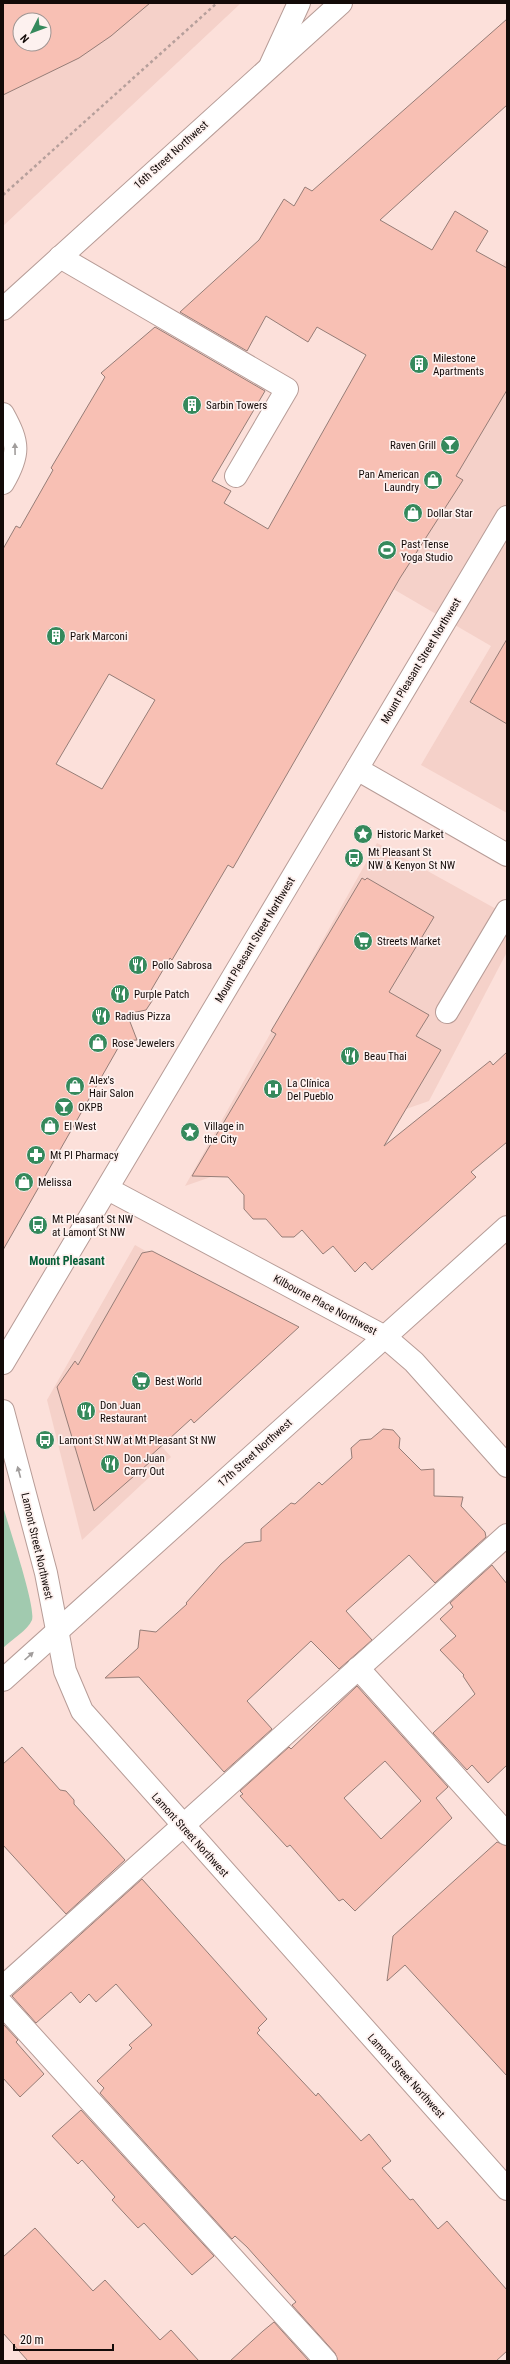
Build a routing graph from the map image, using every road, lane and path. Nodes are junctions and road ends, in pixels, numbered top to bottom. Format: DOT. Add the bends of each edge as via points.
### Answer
graph roads {
  1 [pos="217,3"];
  2 [pos="299,3"];
  3 [pos="341,3"];
  4 [pos="271,64"];
  5 [pos="3,195"];
  6 [pos="60,257"];
  7 [pos="3,309"];
  8 [pos="3,414"];
  9 [pos="236,476"];
  10 [pos="3,483"];
  11 [pos="507,516"];
  12 [pos="357,770"];
  13 [pos="507,855"];
  14 [pos="507,910"];
  15 [pos="447,1012"];
  16 [pos="108,1189"];
  17 [pos="507,1227"];
  18 [pos="385,1337"];
  19 [pos="3,1363"];
  20 [pos="3,1411"];
  21 [pos="507,1466"];
  22 [pos="507,1535"];
  23 [pos="56,1633"];
  24 [pos="358,1668"];
  25 [pos="3,1680"];
  26 [pos="181,1825"];
  27 [pos="507,1834"];
  28 [pos="3,1987"];
  29 [pos="3,2005"];
  30 [pos="507,2189"];
  31 [pos="326,2361"];
  1 -- 5 [label="path"];
  2 -- 4 [label="street"];
  3 -- 4 [label="street, 16th Street Northwest"];
  4 -- 6 [label="street, 16th Street Northwest"];
  6 -- 7 [label="street, 16th Street Northwest"];
  6 -- 9 [label="street" via="287,389"];
  10 -- 8 [label="street, one-way" via="14,464 16,447"];
  11 -- 12 [label="street, Mount Pleasant Street Northwest"];
  12 -- 13 [label="street"];
  12 -- 16 [label="street, Mount Pleasant Street Northwest"];
  14 -- 15 [label="street"];
  16 -- 18 [label="street, Kilbourne Place Northwest"];
  16 -- 19 [label="street, Mount Pleasant Street Northwest"];
  17 -- 18 [label="street, 17th Street Northwest"];
  18 -- 21 [label="street, Kilbourne Place Northwest" via="414,1362"];
  18 -- 23 [label="street, 17th Street Northwest"];
  23 -- 20 [label="street, Lamont Street Northwest, one-way" via="46,1573"];
  22 -- 24 [label="street"];
  25 -- 23 [label="street, 17th Street Northwest, one-way"];
  23 -- 26 [label="street, Lamont Street Northwest" via="65,1671 82,1711"];
  24 -- 26 [label="street"];
  24 -- 27 [label="street"];
  26 -- 28 [label="street"];
  26 -- 30 [label="street, Lamont Street Northwest"];
  29 -- 31 [label="street"];
}
